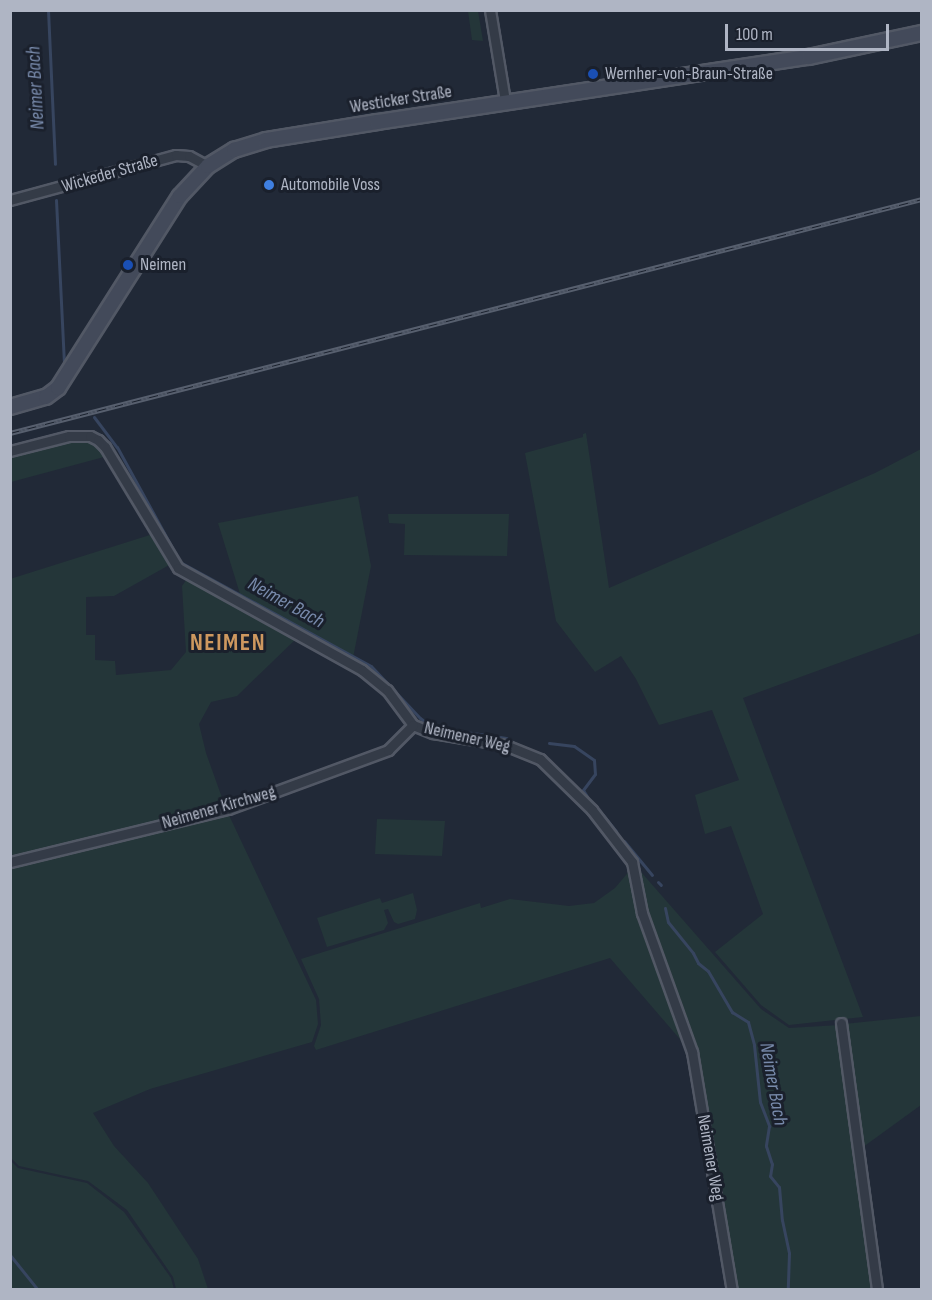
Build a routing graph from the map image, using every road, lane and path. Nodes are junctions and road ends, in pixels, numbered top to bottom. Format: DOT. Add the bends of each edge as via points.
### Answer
graph roads {
  1 [pos="490,10"];
  2 [pos="921,33"];
  3 [pos="505,101"];
  4 [pos="208,166"];
  5 [pos="10,200"];
  6 [pos="10,406"];
  7 [pos="10,451"];
  8 [pos="413,725"];
  9 [pos="10,862"];
  10 [pos="841,1023"];
  11 [pos="732,1290"];
  12 [pos="877,1290"];
  1 -- 3 [label="street"];
  2 -- 3 [label="main road, Westicker Straße" via="809,57"];
  3 -- 4 [label="main road, Westicker Straße" via="266,140 234,150"];
  4 -- 5 [label="street, Wickeder Straße" via="189,156 176,155"];
  4 -- 6 [label="main road, Westicker Straße" via="180,196 58,388 46,397"];
  7 -- 8 [label="street, Neimener Weg" via="69,436 98,440 178,568 362,670 387,690"];
  8 -- 9 [label="street, Neimener Kirchweg" via="388,750 228,809"];
  8 -- 11 [label="street, Neimener Weg" via="433,733 505,745 540,759 592,810 632,862 642,913 692,1052"];
  10 -- 12 [label="street"];
}
